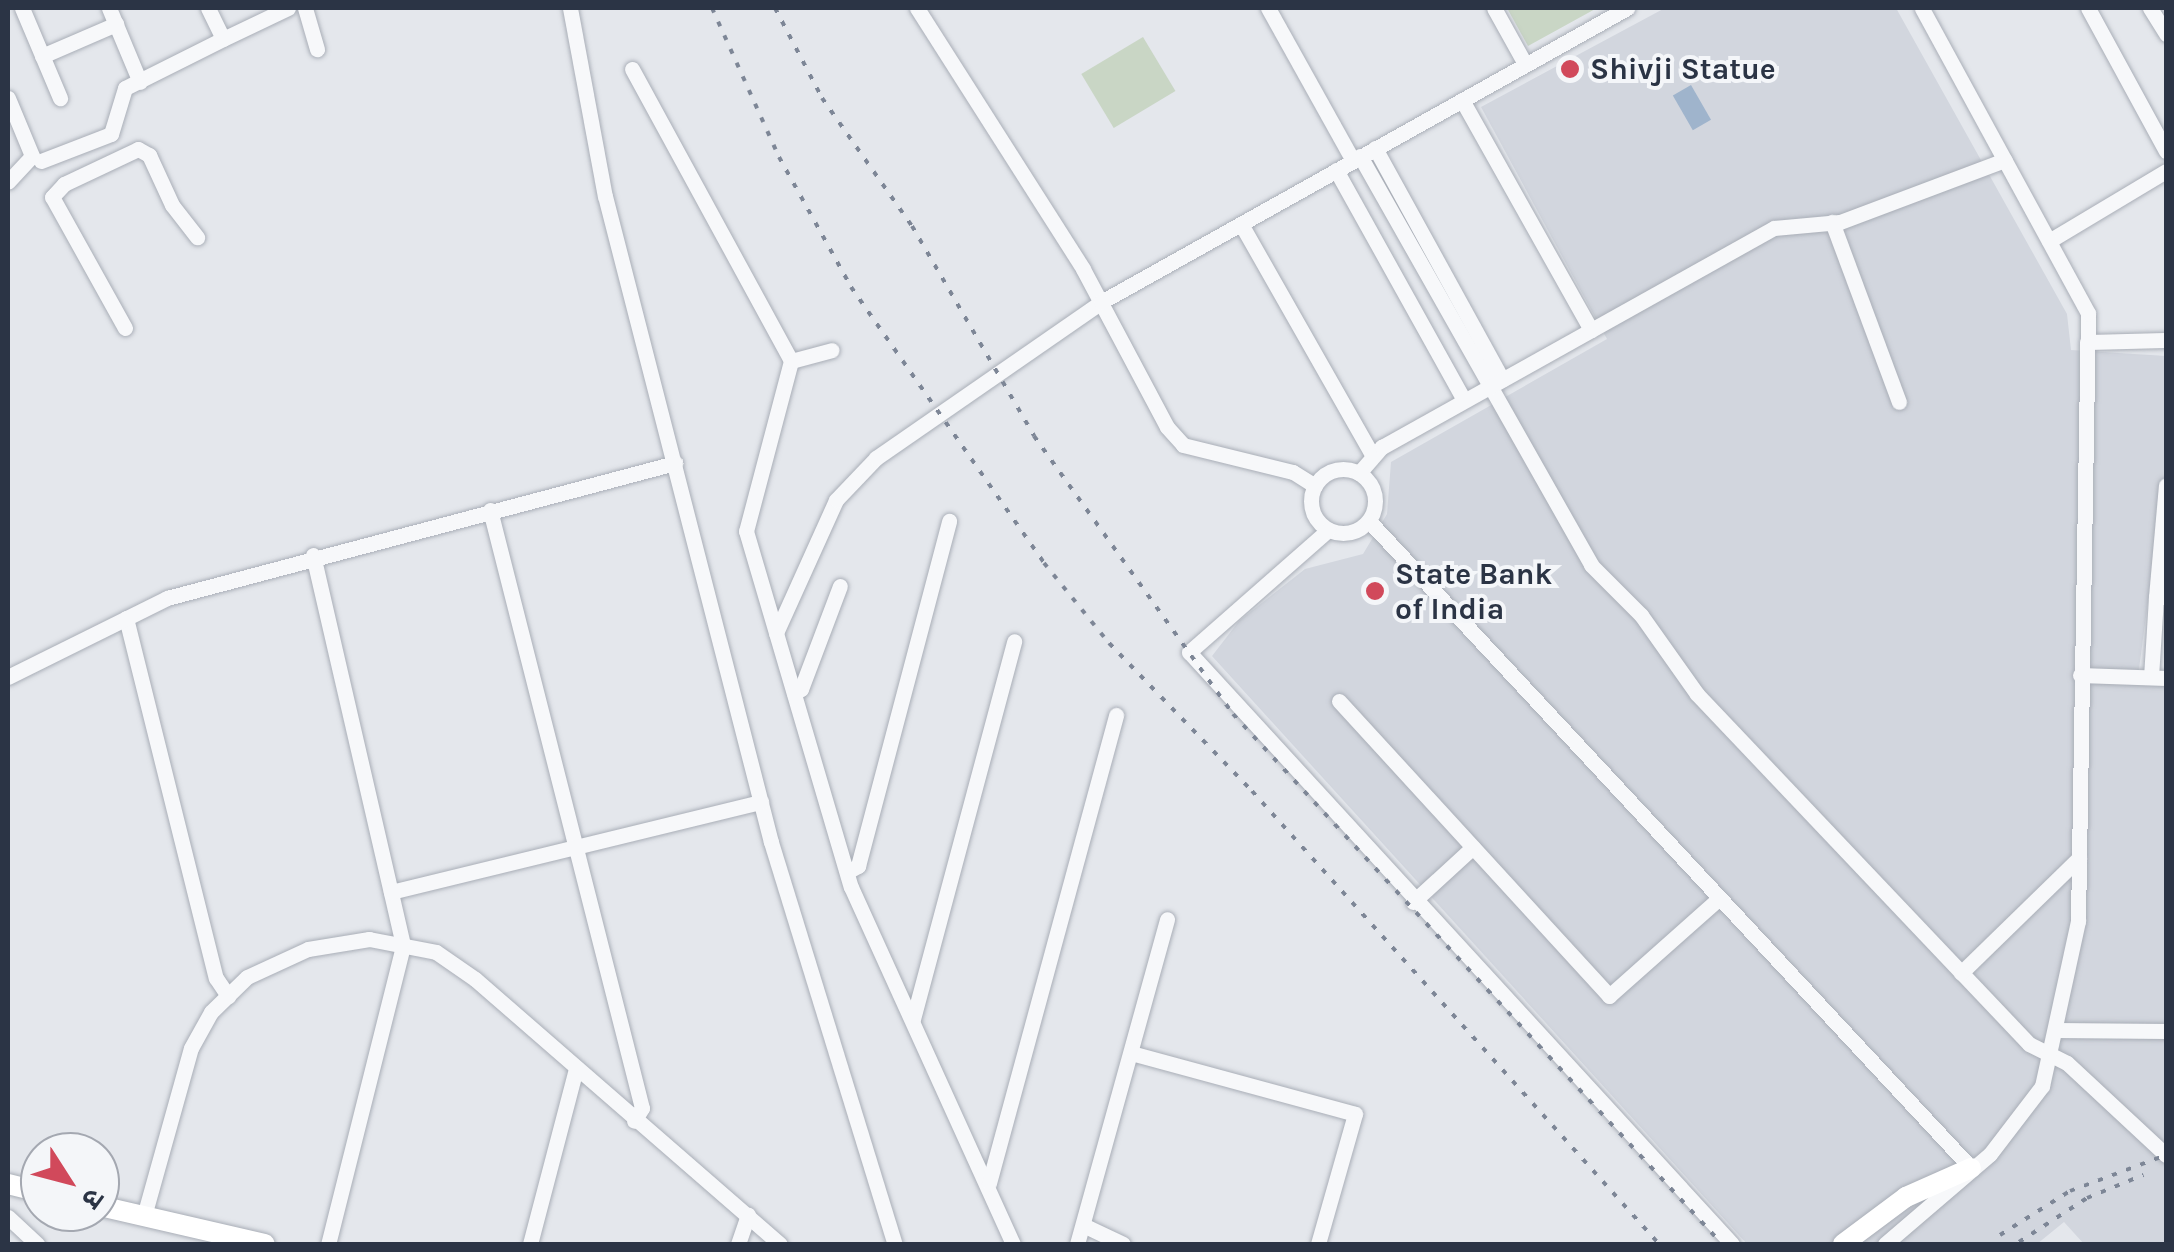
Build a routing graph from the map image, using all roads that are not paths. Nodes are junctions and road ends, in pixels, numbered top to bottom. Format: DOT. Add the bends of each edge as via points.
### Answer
graph roads {
  1 [pos="22,8"];
  2 [pos="109,8"];
  3 [pos="208,8"];
  4 [pos="288,8"];
  5 [pos="304,8"];
  6 [pos="589,8"];
  7 [pos="916,8"];
  8 [pos="1268,8"];
  9 [pos="1494,8"];
  10 [pos="1627,8"];
  11 [pos="1922,8"];
  12 [pos="2088,8"];
  13 [pos="2150,8"];
  14 [pos="571,12"];
  15 [pos="116,24"];
  16 [pos="2166,34"];
  17 [pos="223,39"];
  18 [pos="317,49"];
  19 [pos="42,56"];
  20 [pos="1525,64"];
  21 [pos="632,69"];
  22 [pos="140,82"];
  23 [pos="8,98"];
  24 [pos="60,98"];
  25 [pos="1462,100"];
  26 [pos="2166,150"];
  27 [pos="1363,155"];
  28 [pos="37,158"];
  29 [pos="2005,160"];
  30 [pos="1336,170"];
  31 [pos="2166,172"];
  32 [pos="8,182"];
  33 [pos="61,186"];
  34 [pos="1832,222"];
  35 [pos="1241,224"];
  36 [pos="196,236"];
  37 [pos="2049,241"];
  38 [pos="1100,302"];
  39 [pos="124,328"];
  40 [pos="1590,330"];
  41 [pos="2166,340"];
  42 [pos="2087,342"];
  43 [pos="832,350"];
  44 [pos="791,361"];
  45 [pos="1495,383"];
  46 [pos="1464,400"];
  47 [pos="1898,402"];
  48 [pos="1373,456"];
  49 [pos="675,463"];
  50 [pos="1359,472"];
  51 [pos="2166,485"];
  52 [pos="1315,486"];
  53 [pos="490,510"];
  54 [pos="950,521"];
  55 [pos="1368,521"];
  56 [pos="1328,530"];
  57 [pos="312,555"];
  58 [pos="840,586"];
  59 [pos="2161,597"];
  60 [pos="126,618"];
  61 [pos="776,633"];
  62 [pos="1014,641"];
  63 [pos="2080,675"];
  64 [pos="8,677"];
  65 [pos="2159,678"];
  66 [pos="794,693"];
  67 [pos="1339,701"];
  68 [pos="1116,715"];
  69 [pos="760,802"];
  70 [pos="579,846"];
  71 [pos="1473,847"];
  72 [pos="2079,858"];
  73 [pos="847,872"];
  74 [pos="391,892"];
  75 [pos="1717,900"];
  76 [pos="1413,902"];
  77 [pos="1167,919"];
  78 [pos="403,946"];
  79 [pos="1961,974"];
  80 [pos="228,996"];
  81 [pos="912,1019"];
  82 [pos="2056,1030"];
  83 [pos="2166,1031"];
  84 [pos="2050,1052"];
  85 [pos="1131,1054"];
  86 [pos="576,1069"];
  87 [pos="634,1121"];
  88 [pos="2166,1155"];
  89 [pos="1971,1168"];
  90 [pos="989,1183"];
  91 [pos="120,1211"];
  92 [pos="748,1215"];
  93 [pos="8,1216"];
  94 [pos="144,1216"];
  95 [pos="1083,1225"];
  96 [pos="37,1244"];
  97 [pos="266,1244"];
  98 [pos="328,1244"];
  99 [pos="530,1244"];
  100 [pos="738,1244"];
  101 [pos="780,1244"];
  102 [pos="895,1244"];
  103 [pos="1013,1244"];
  104 [pos="1076,1244"];
  105 [pos="1123,1244"];
  106 [pos="1318,1244"];
  107 [pos="1732,1244"];
  108 [pos="1843,1244"];
  109 [pos="1885,1244"];
  1 -- 19 [label="street"];
  2 -- 15 [label="street"];
  3 -- 17 [label="street"];
  4 -- 17 [label="street"];
  5 -- 18 [label="street"];
  6 -- 14 [label="street"];
  7 -- 38 [label="street"];
  8 -- 27 [label="street"];
  9 -- 20 [label="street"];
  10 -- 20 [label="street"];
  11 -- 29 [label="street"];
  12 -- 26 [label="street"];
  13 -- 16 [label="street"];
  14 -- 49 [label="street" via="605,196"];
  15 -- 19 [label="street"];
  15 -- 22 [label="street"];
  17 -- 22 [label="street"];
  19 -- 24 [label="street"];
  20 -- 25 [label="street"];
  21 -- 44 [label="street"];
  22 -- 28 [label="street" via="116,98 118,123 111,134"];
  23 -- 28 [label="street"];
  25 -- 27 [label="street"];
  25 -- 40 [label="street"];
  27 -- 30 [label="street"];
  27 -- 45 [label="street"];
  28 -- 32 [label="street"];
  28 -- 33 [label="street"];
  29 -- 34 [label="street"];
  29 -- 37 [label="street"];
  30 -- 35 [label="street"];
  30 -- 46 [label="street"];
  31 -- 37 [label="street"];
  33 -- 36 [label="street" via="138,149 149,155 172,205"];
  33 -- 39 [label="street" via="52,197 56,210"];
  34 -- 40 [label="street" via="1774,228"];
  34 -- 47 [label="street"];
  35 -- 38 [label="street"];
  35 -- 48 [label="street"];
  37 -- 42 [label="street" via="2088,312"];
  38 -- 52 [label="street" via="1167,426 1184,444 1293,472"];
  38 -- 61 [label="street" via="863,472 836,500"];
  40 -- 45 [label="street"];
  41 -- 42 [label="street"];
  42 -- 63 [label="street"];
  43 -- 44 [label="street"];
  44 -- 61 [label="street" via="746,530"];
  45 -- 46 [label="street"];
  45 -- 79 [label="street" via="1590,565 1642,615 1696,694"];
  46 -- 48 [label="street"];
  48 -- 50 [label="street"];
  49 -- 53 [label="street"];
  49 -- 69 [label="street"];
  50 -- 52 [label="street" via="1334,470"];
  50 -- 55 [label="street" via="1375,492"];
  51 -- 59 [label="street"];
  52 -- 56 [label="street" via="1312,511"];
  53 -- 57 [label="street"];
  53 -- 70 [label="street"];
  54 -- 73 [label="street" via="858,866"];
  55 -- 56 [label="street" via="1353,532"];
  55 -- 75 [label="street"];
  56 -- 76 [label="street" via="1189,652"];
  57 -- 60 [label="street" via="166,598"];
  57 -- 74 [label="street"];
  58 -- 66 [label="street"];
  59 -- 65 [label="street"];
  60 -- 64 [label="street"];
  60 -- 80 [label="street" via="216,978"];
  61 -- 66 [label="street"];
  62 -- 81 [label="street"];
  63 -- 65 [label="street"];
  63 -- 72 [label="street"];
  66 -- 73 [label="street"];
  67 -- 71 [label="street"];
  68 -- 90 [label="street"];
  69 -- 70 [label="street"];
  69 -- 102 [label="street"];
  70 -- 74 [label="street"];
  70 -- 87 [label="street" via="642,1108"];
  71 -- 75 [label="street" via="1609,996"];
  71 -- 76 [label="street"];
  72 -- 79 [label="street"];
  72 -- 82 [label="street" via="2078,921"];
  73 -- 81 [label="street"];
  74 -- 78 [label="street"];
  75 -- 89 [label="street"];
  76 -- 107 [label="street"];
  77 -- 85 [label="street"];
  78 -- 80 [label="street" via="369,939 308,949 248,976"];
  78 -- 86 [label="street" via="436,952 475,979"];
  78 -- 98 [label="street"];
  79 -- 84 [label="street" via="2030,1044"];
  80 -- 94 [label="street" via="191,1048"];
  81 -- 90 [label="street"];
  82 -- 83 [label="street"];
  82 -- 84 [label="street"];
  84 -- 88 [label="street"];
  84 -- 89 [label="street" via="2028,1109"];
  85 -- 95 [label="street"];
  85 -- 106 [label="street" via="1355,1114"];
  86 -- 87 [label="street"];
  86 -- 99 [label="street"];
  87 -- 92 [label="street"];
  89 -- 108 [label="main road" via="1906,1197"];
  89 -- 109 [label="street"];
  90 -- 103 [label="street"];
  91 -- 94 [label="main road"];
  92 -- 100 [label="street"];
  92 -- 101 [label="street"];
  93 -- 96 [label="street"];
  94 -- 97 [label="main road"];
  95 -- 104 [label="street"];
  95 -- 105 [label="street"];
}
